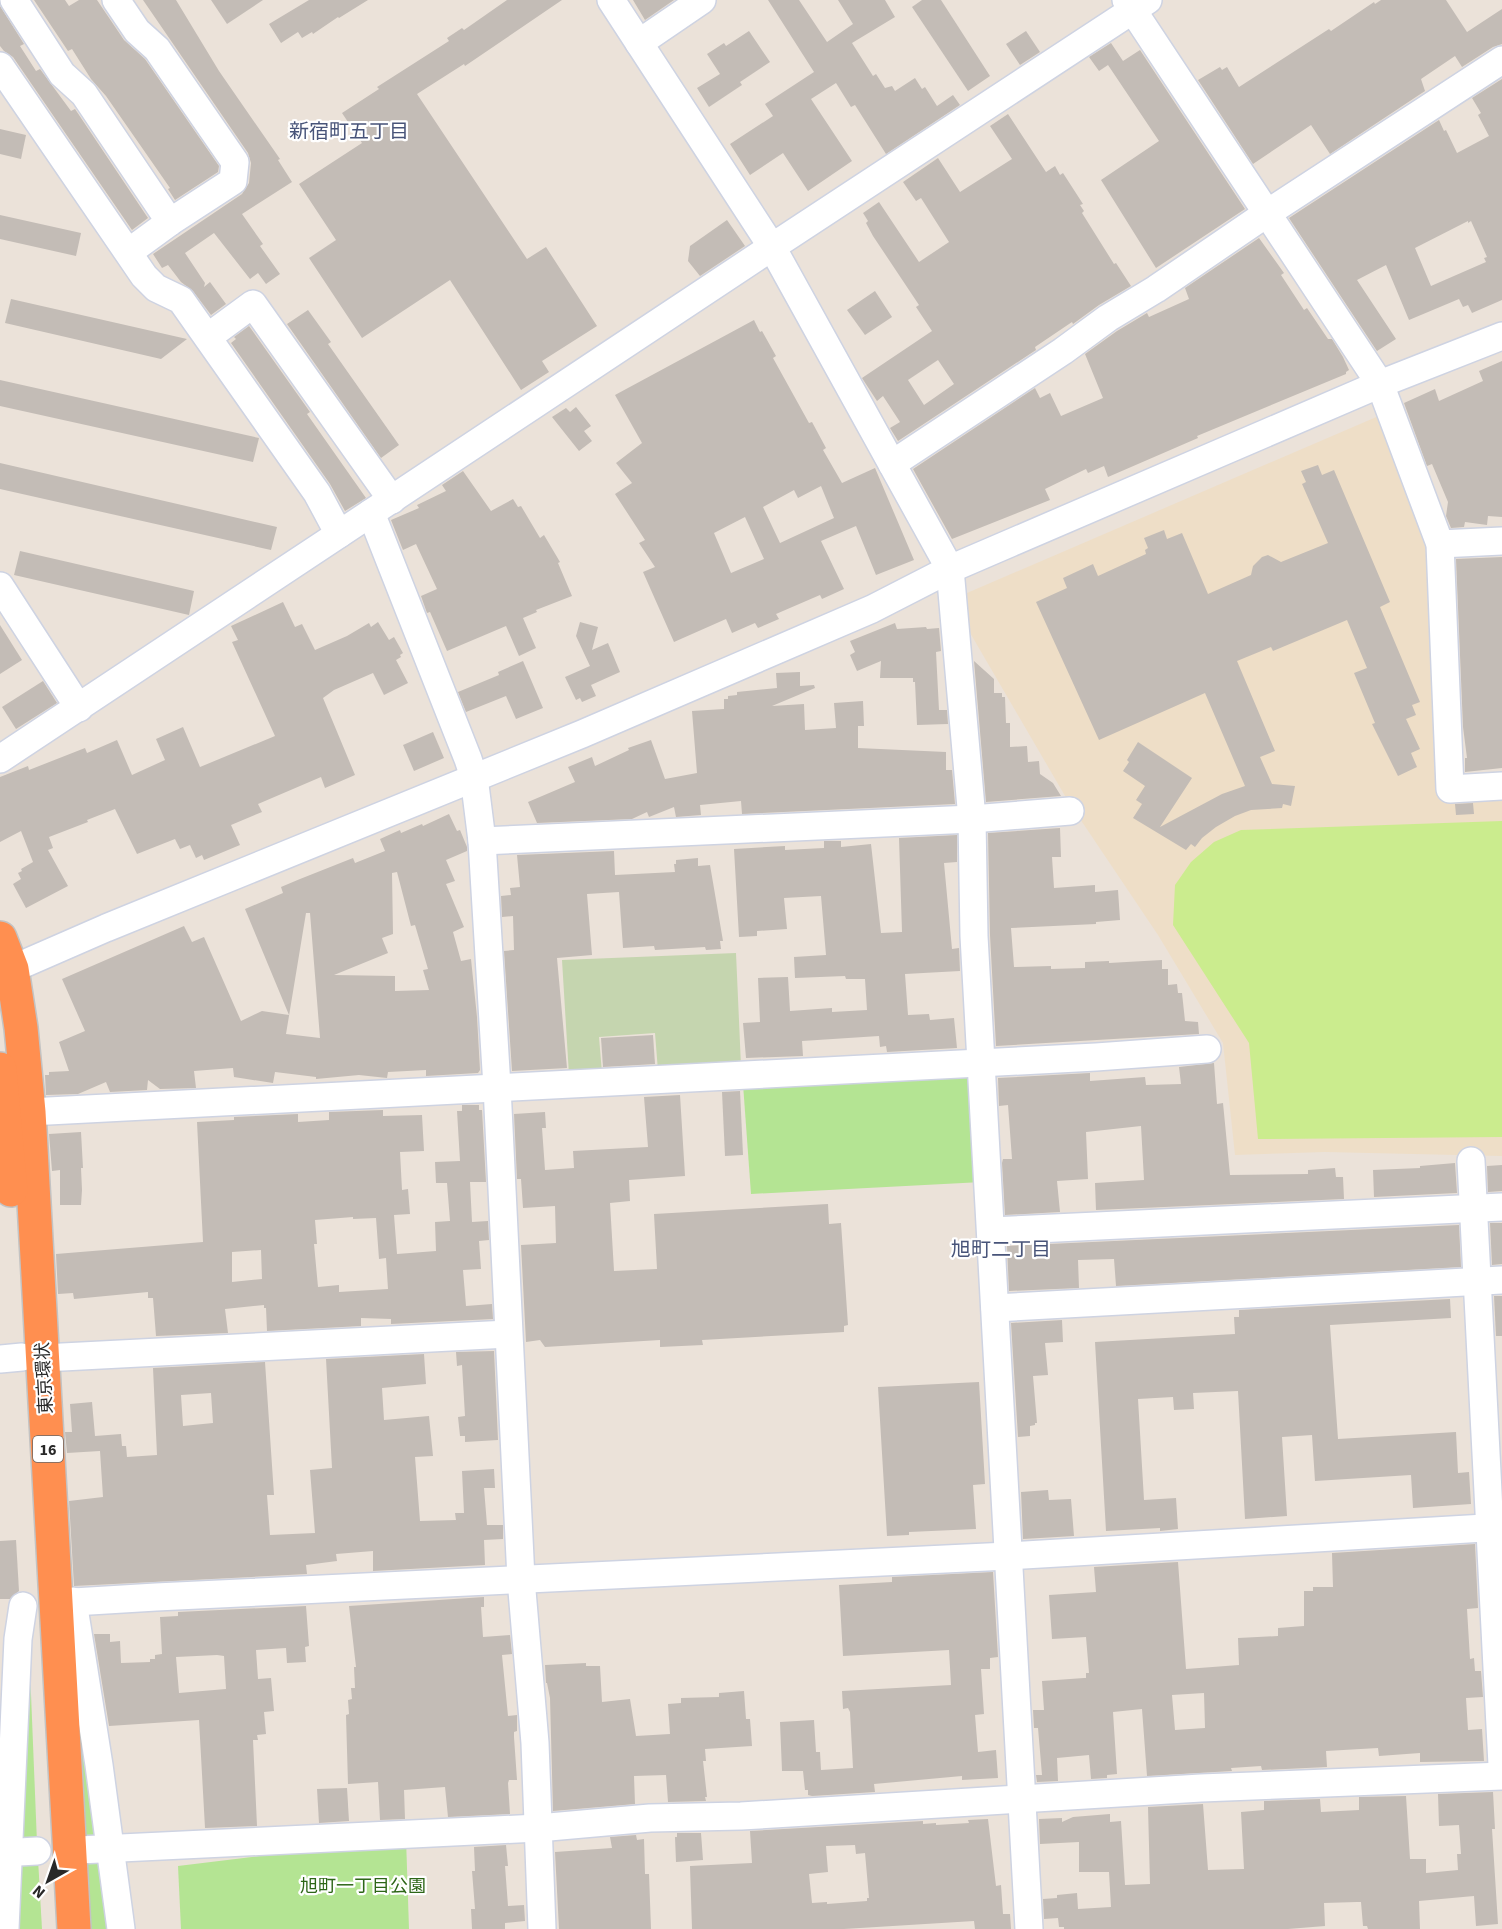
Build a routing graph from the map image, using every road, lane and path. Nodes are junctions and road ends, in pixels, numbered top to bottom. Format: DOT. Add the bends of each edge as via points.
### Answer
graph roads {
  1 [pos="14,0"];
  2 [pos="116,0"];
  3 [pos="610,0"];
  4 [pos="702,0"];
  5 [pos="1136,4"];
  6 [pos="639,43"];
  7 [pos="1502,60"];
  8 [pos="0,66"];
  9 [pos="1266,214"];
  10 [pos="170,222"];
  11 [pos="772,247"];
  12 [pos="129,252"];
  13 [pos="1502,336"];
  14 [pos="208,337"];
  15 [pos="1380,384"];
  16 [pos="892,464"];
  17 [pos="381,506"];
  18 [pos="339,534"];
  19 [pos="1502,541"];
  20 [pos="1440,544"];
  21 [pos="950,569"];
  22 [pos="0,586"];
  23 [pos="79,708"];
  24 [pos="0,759"];
  25 [pos="474,777"];
  26 [pos="1502,786"];
  27 [pos="1070,811"];
  28 [pos="972,819"];
  29 [pos="482,841"];
  30 [pos="0,938"];
  31 [pos="4,974"];
  32 [pos="1207,1048"];
  33 [pos="981,1063"];
  34 [pos="0,1069"];
  35 [pos="497,1088"];
  36 [pos="29,1112"];
  37 [pos="1471,1161"];
  38 [pos="1502,1207"];
  39 [pos="1472,1209"];
  40 [pos="992,1231"];
  41 [pos="1489,1281"];
  42 [pos="995,1308"];
  43 [pos="508,1334"];
  44 [pos="22,1358"];
  45 [pos="1495,1528"];
  46 [pos="1008,1556"];
  47 [pos="521,1579"];
  48 [pos="38,1605"];
  49 [pos="1502,1765"];
  50 [pos="1502,1776"];
  51 [pos="1020,1799"];
  52 [pos="538,1828"];
  53 [pos="111,1849"];
  54 [pos="79,1850"];
  55 [pos="37,1851"];
  56 [pos="5,1852"];
  57 [pos="5,1929"];
  58 [pos="54,1929"];
  59 [pos="74,1929"];
  60 [pos="121,1929"];
  61 [pos="542,1929"];
  62 [pos="1029,1929"];
  1 -- 10 [label="street" via="62,74 84,94"];
  2 -- 10 [label="street" via="137,31 157,49 236,162 233,181"];
  3 -- 6 [label="street"];
  4 -- 6 [label="street"];
  5 -- 9 [label="street"];
  5 -- 11 [label="street"];
  6 -- 11 [label="street"];
  7 -- 9 [label="street"];
  8 -- 12 [label="street"];
  9 -- 15 [label="street"];
  9 -- 16 [label="street"];
  10 -- 12 [label="street"];
  11 -- 16 [label="street"];
  11 -- 17 [label="street"];
  12 -- 14 [label="street" via="156,288 182,300"];
  13 -- 15 [label="street"];
  14 -- 17 [label="street" via="253,304"];
  14 -- 18 [label="street" via="317,493"];
  15 -- 20 [label="street"];
  15 -- 21 [label="street"];
  16 -- 21 [label="street"];
  17 -- 18 [label="street"];
  17 -- 25 [label="street" via="403,596"];
  18 -- 23 [label="street"];
  19 -- 20 [label="street"];
  20 -- 26 [label="street" via="1450,789"];
  21 -- 25 [label="street" via="872,609"];
  21 -- 28 [label="street"];
  22 -- 23 [label="street"];
  23 -- 24 [label="street"];
  25 -- 29 [label="street"];
  25 -- 31 [label="street"];
  27 -- 28 [label="street"];
  28 -- 29 [label="street"];
  28 -- 33 [label="street"];
  29 -- 35 [label="street"];
  30 -- 31 [label="highway, 東京環状 / 16"];
  31 -- 36 [label="highway, 東京環状 / 16" via="21,1028"];
  32 -- 33 [label="street"];
  33 -- 35 [label="street"];
  33 -- 40 [label="street"];
  34 -- 44 [label="highway, 東京環状 / 16"];
  35 -- 36 [label="street"];
  35 -- 43 [label="street"];
  36 -- 44 [label="highway, 東京環状 / 16"];
  37 -- 39 [label="street"];
  38 -- 39 [label="street"];
  39 -- 40 [label="street"];
  39 -- 41 [label="street"];
  40 -- 42 [label="street"];
  41 -- 42 [label="street"];
  41 -- 45 [label="street"];
  42 -- 46 [label="street"];
  43 -- 44 [label="street"];
  43 -- 47 [label="street"];
  44 -- 48 [label="highway, 東京環状 / 16"];
  45 -- 46 [label="street"];
  45 -- 49 [label="street"];
  46 -- 47 [label="street"];
  46 -- 51 [label="street"];
  47 -- 48 [label="street"];
  47 -- 52 [label="street"];
  48 -- 53 [label="street"];
  48 -- 56 [label="street" via="18,1639"];
  48 -- 58 [label="highway, 東京環状 / 16"];
  48 -- 59 [label="highway, 東京環状 / 16"];
  50 -- 51 [label="street"];
  51 -- 52 [label="street" via="650,1818"];
  51 -- 62 [label="street"];
  52 -- 53 [label="street"];
  52 -- 61 [label="street"];
  53 -- 54 [label="street"];
  53 -- 60 [label="street"];
  55 -- 56 [label="street"];
  56 -- 57 [label="street"];
}
